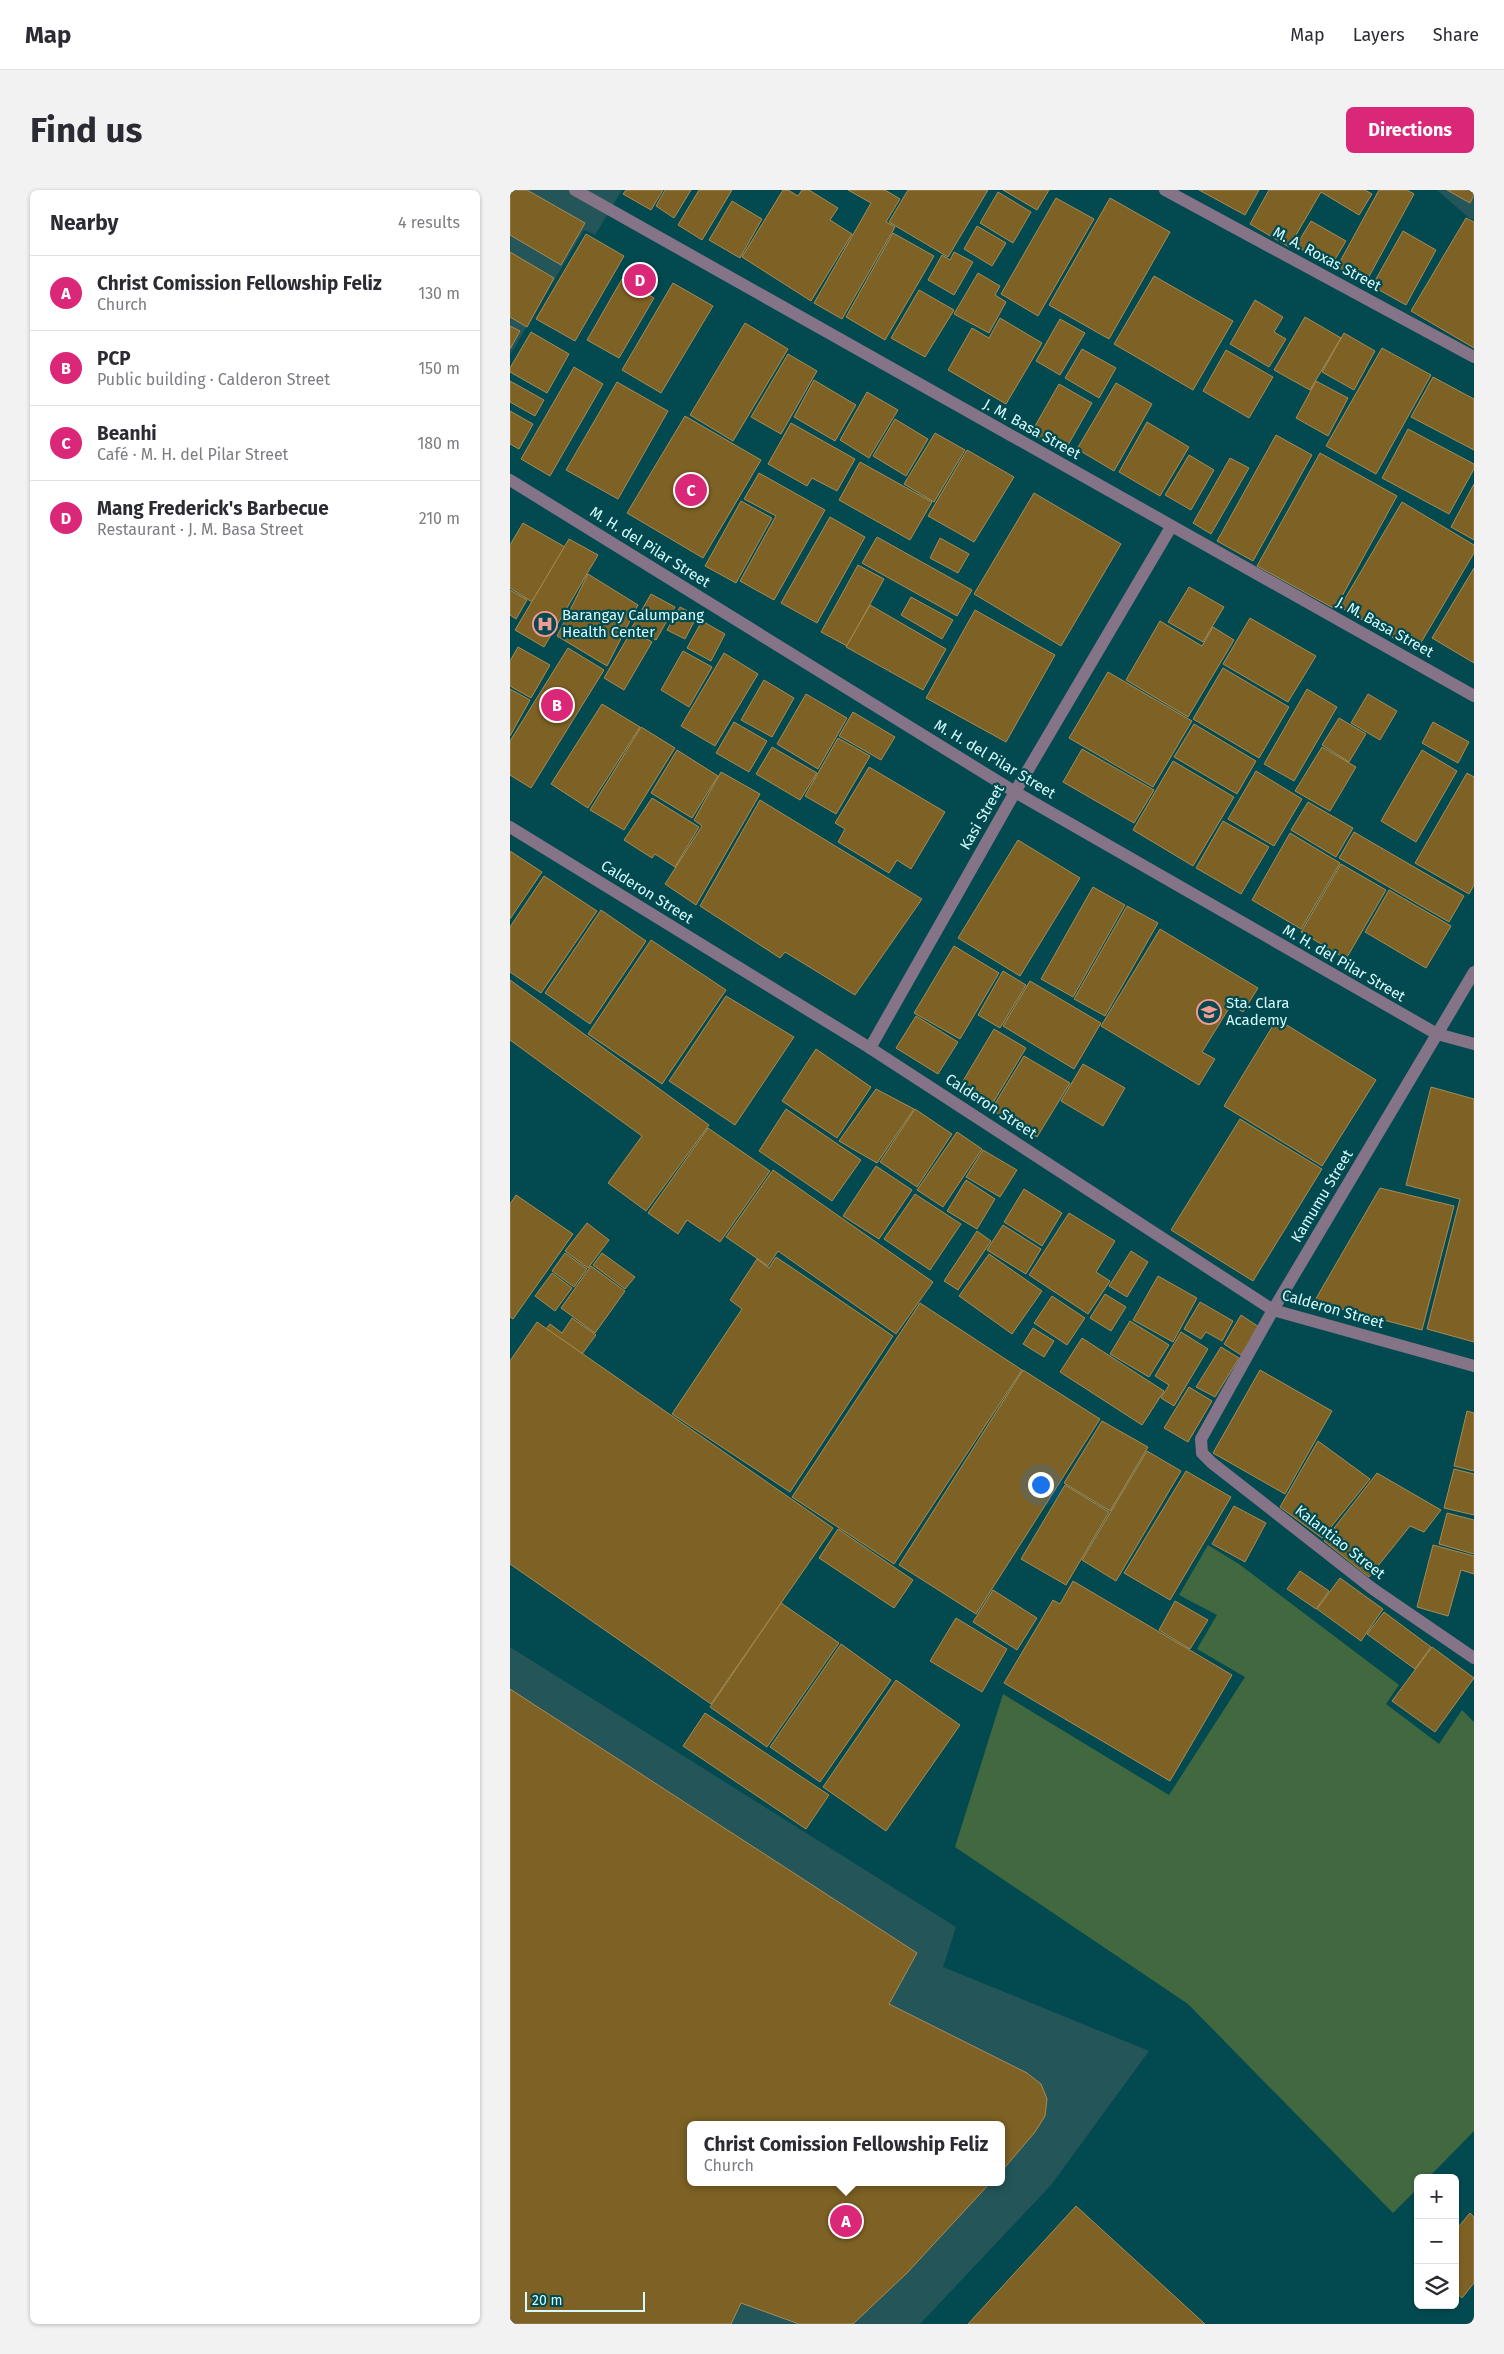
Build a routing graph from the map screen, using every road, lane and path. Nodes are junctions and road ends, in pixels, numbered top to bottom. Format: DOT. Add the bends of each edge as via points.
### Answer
graph roads {
  1 [pos="575,190"];
  2 [pos="1165,190"];
  3 [pos="1474,357"];
  4 [pos="510,480"];
  5 [pos="1171,527"];
  6 [pos="1474,696"];
  7 [pos="1015,792"];
  8 [pos="510,827"];
  9 [pos="1474,972"];
  10 [pos="1437,1034"];
  11 [pos="1474,1044"];
  12 [pos="870,1048"];
  13 [pos="1273,1310"];
  14 [pos="1474,1366"];
  15 [pos="1202,1439"];
  16 [pos="1474,1658"];
  1 -- 5 [label="street, J. M. Basa Street"];
  2 -- 3 [label="street, M. A. Roxas Street"];
  4 -- 7 [label="street, M. H. del Pilar Street"];
  5 -- 6 [label="street, J. M. Basa Street"];
  5 -- 7 [label="street, Kasi Street"];
  7 -- 10 [label="street, M. H. del Pilar Street"];
  7 -- 12 [label="street, Kasi Street"];
  8 -- 12 [label="street, Calderon Street"];
  9 -- 10 [label="street, Kamumu Street"];
  10 -- 11 [label="street, M. H. del Pilar Street"];
  10 -- 13 [label="street, Kamumu Street"];
  12 -- 13 [label="street, Calderon Street"];
  13 -- 14 [label="street, Calderon Street"];
  13 -- 15 [label="street, Kamumu Street"];
  15 -- 16 [label="street, Kalantiao Street" via="1202,1453 1212,1463 1373,1589"];
}
